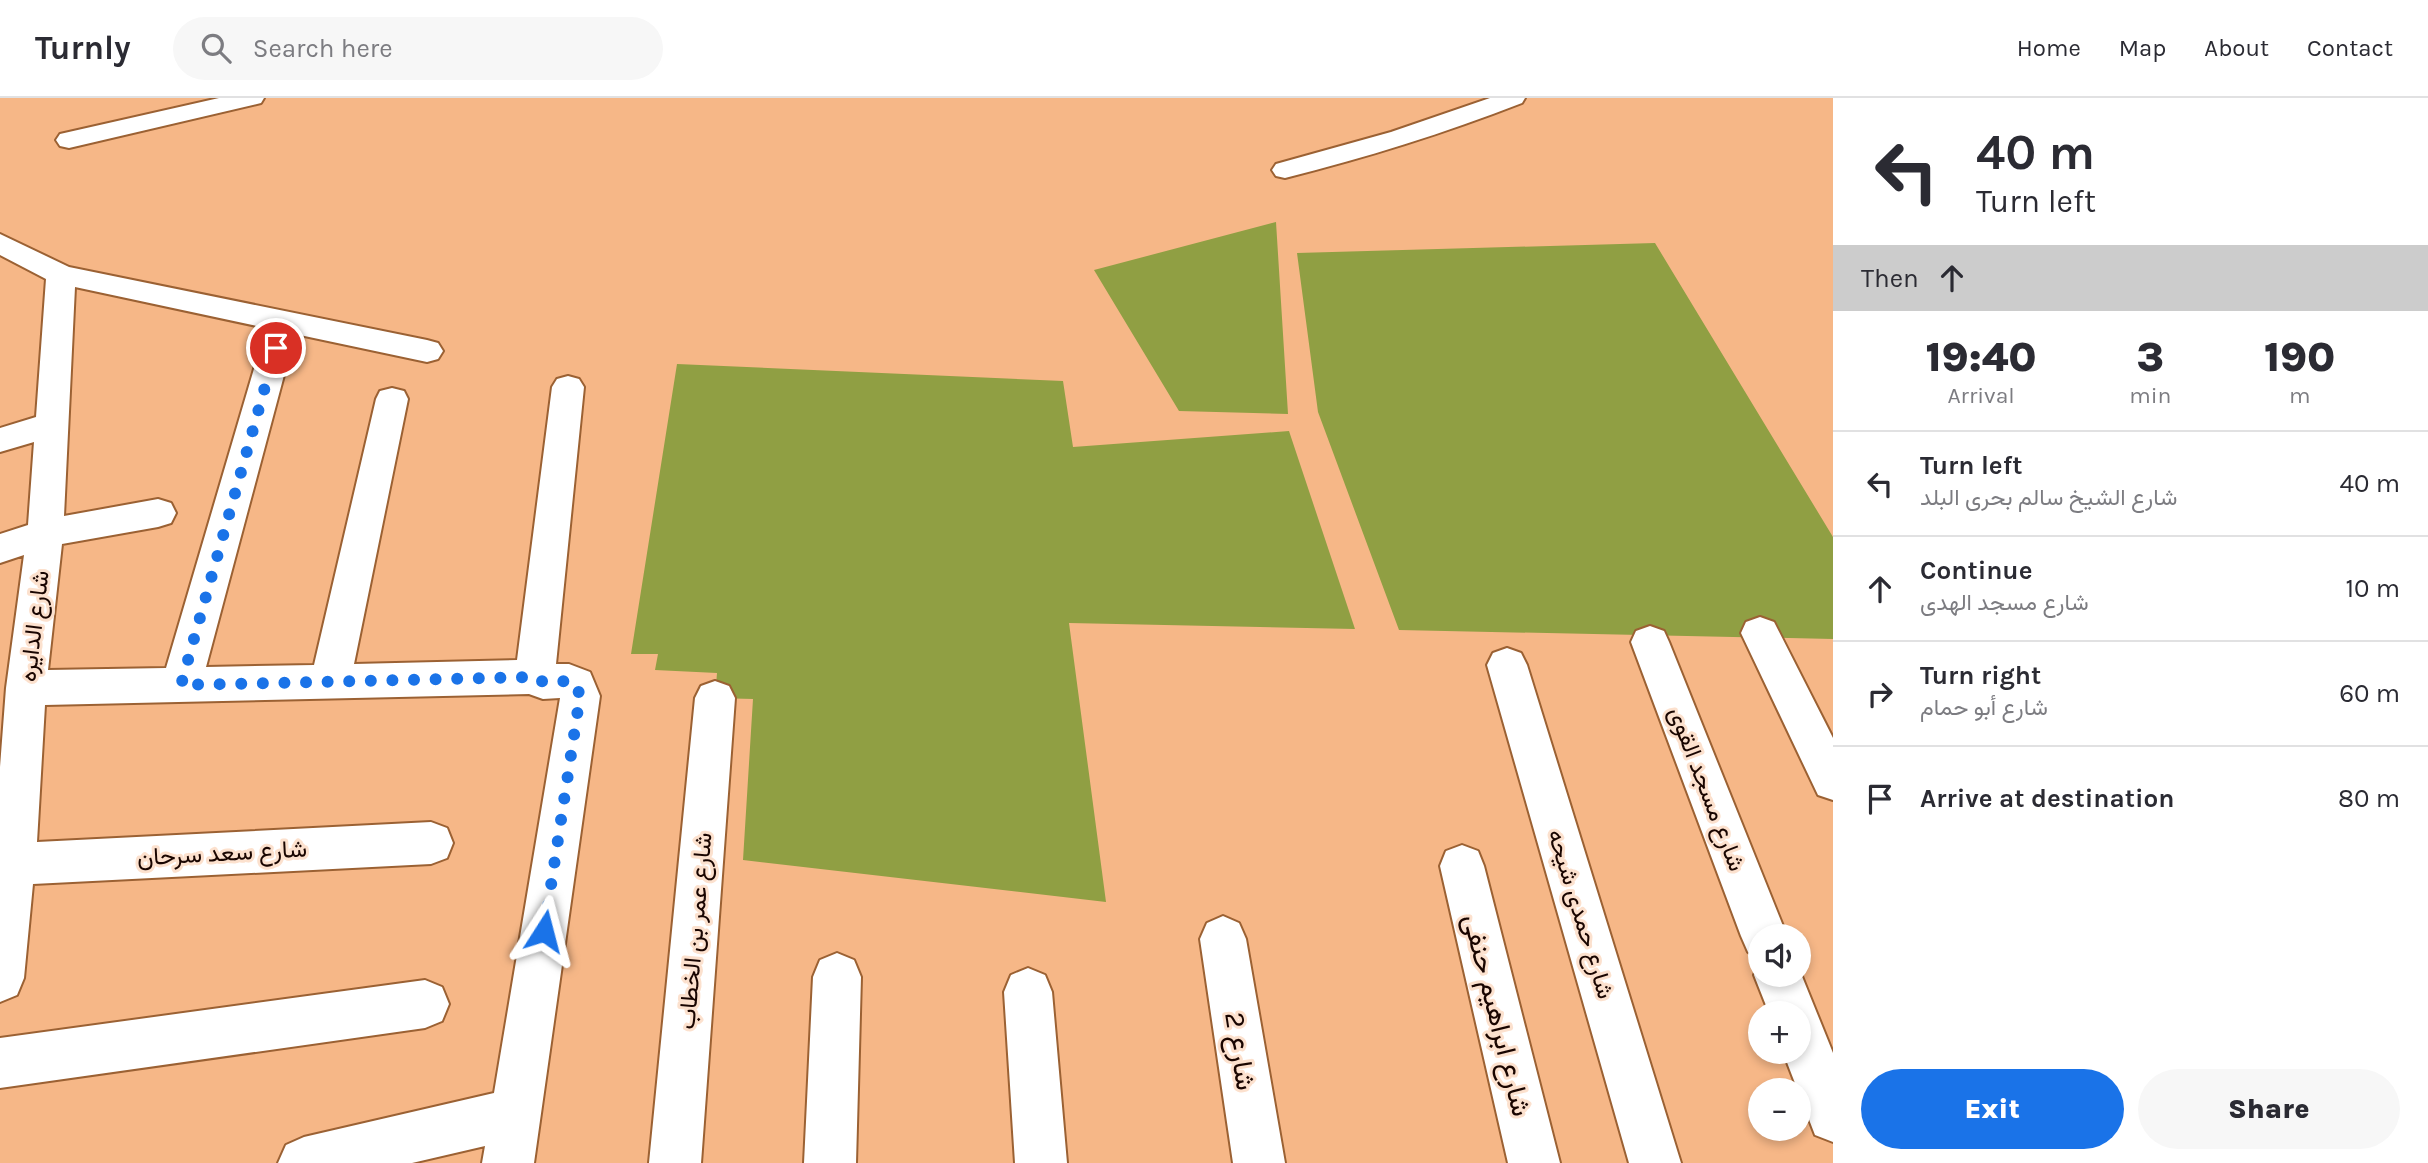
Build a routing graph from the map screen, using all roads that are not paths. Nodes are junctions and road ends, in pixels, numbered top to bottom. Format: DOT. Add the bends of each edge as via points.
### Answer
graph roads {
  1 [pos="252,98"];
  2 [pos="1513,98"];
  3 [pos="69,140"];
  4 [pos="1285,170"];
  5 [pos="0,243"];
  6 [pos="61,275"];
  7 [pos="284,322"];
  8 [pos="427,351"];
  9 [pos="568,387"];
  10 [pos="392,399"];
  11 [pos="53,424"];
  12 [pos="0,440"];
  13 [pos="158,513"];
  14 [pos="45,533"];
  15 [pos="0,549"];
  16 [pos="1760,634"];
  17 [pos="1650,642"];
  18 [pos="1507,665"];
  19 [pos="537,677"];
  20 [pos="18,679"];
  21 [pos="330,683"];
  22 [pos="181,685"];
  23 [pos="715,698"];
  24 [pos="1833,781"];
  25 [pos="9,818"];
  26 [pos="431,843"];
  27 [pos="13,864"];
  28 [pos="1462,866"];
  29 [pos="1759,924"];
  30 [pos="1223,939"];
  31 [pos="2,952"];
  32 [pos="837,977"];
  33 [pos="1028,992"];
  34 [pos="425,1004"];
  35 [pos="1811,1059"];
  36 [pos="0,1063"];
  37 [pos="515,1113"];
  38 [pos="1833,1117"];
  39 [pos="304,1163"];
  40 [pos="508,1163"];
  41 [pos="675,1163"];
  42 [pos="830,1163"];
  43 [pos="1041,1163"];
  44 [pos="1259,1163"];
  45 [pos="1534,1163"];
  46 [pos="1655,1163"];
  1 -- 3 [label="street"];
  2 -- 4 [label="street"];
  5 -- 6 [label="street"];
  6 -- 7 [label="street"];
  6 -- 11 [label="street, شارع الدايره"];
  7 -- 8 [label="street"];
  7 -- 22 [label="street"];
  9 -- 19 [label="street"];
  10 -- 21 [label="street"];
  11 -- 12 [label="street"];
  11 -- 14 [label="street, شارع الدايره"];
  13 -- 14 [label="street"];
  14 -- 15 [label="street"];
  14 -- 20 [label="street, شارع الدايره"];
  16 -- 24 [label="street"];
  17 -- 29 [label="street, شارع مسجد القوى"];
  18 -- 46 [label="street, شارع حمدى شيحه"];
  19 -- 21 [label="street"];
  19 -- 37 [label="street" via="543,682 569,681 580,696"];
  20 -- 22 [label="street"];
  20 -- 25 [label="street, شارع الدايره"];
  21 -- 22 [label="street"];
  23 -- 41 [label="street, شارع عمر بن الخطاب"];
  25 -- 27 [label="street, شارع الدايره"];
  26 -- 27 [label="street, شارع سعد سرحان"];
  27 -- 31 [label="street, شارع الدايره"];
  28 -- 45 [label="street, شارع ابراهيم حنفى"];
  30 -- 44 [label="street, شارع 2"];
  32 -- 42 [label="street"];
  33 -- 43 [label="street"];
  34 -- 36 [label="street"];
  35 -- 38 [label="street"];
  37 -- 39 [label="street"];
  37 -- 40 [label="street"];
}
